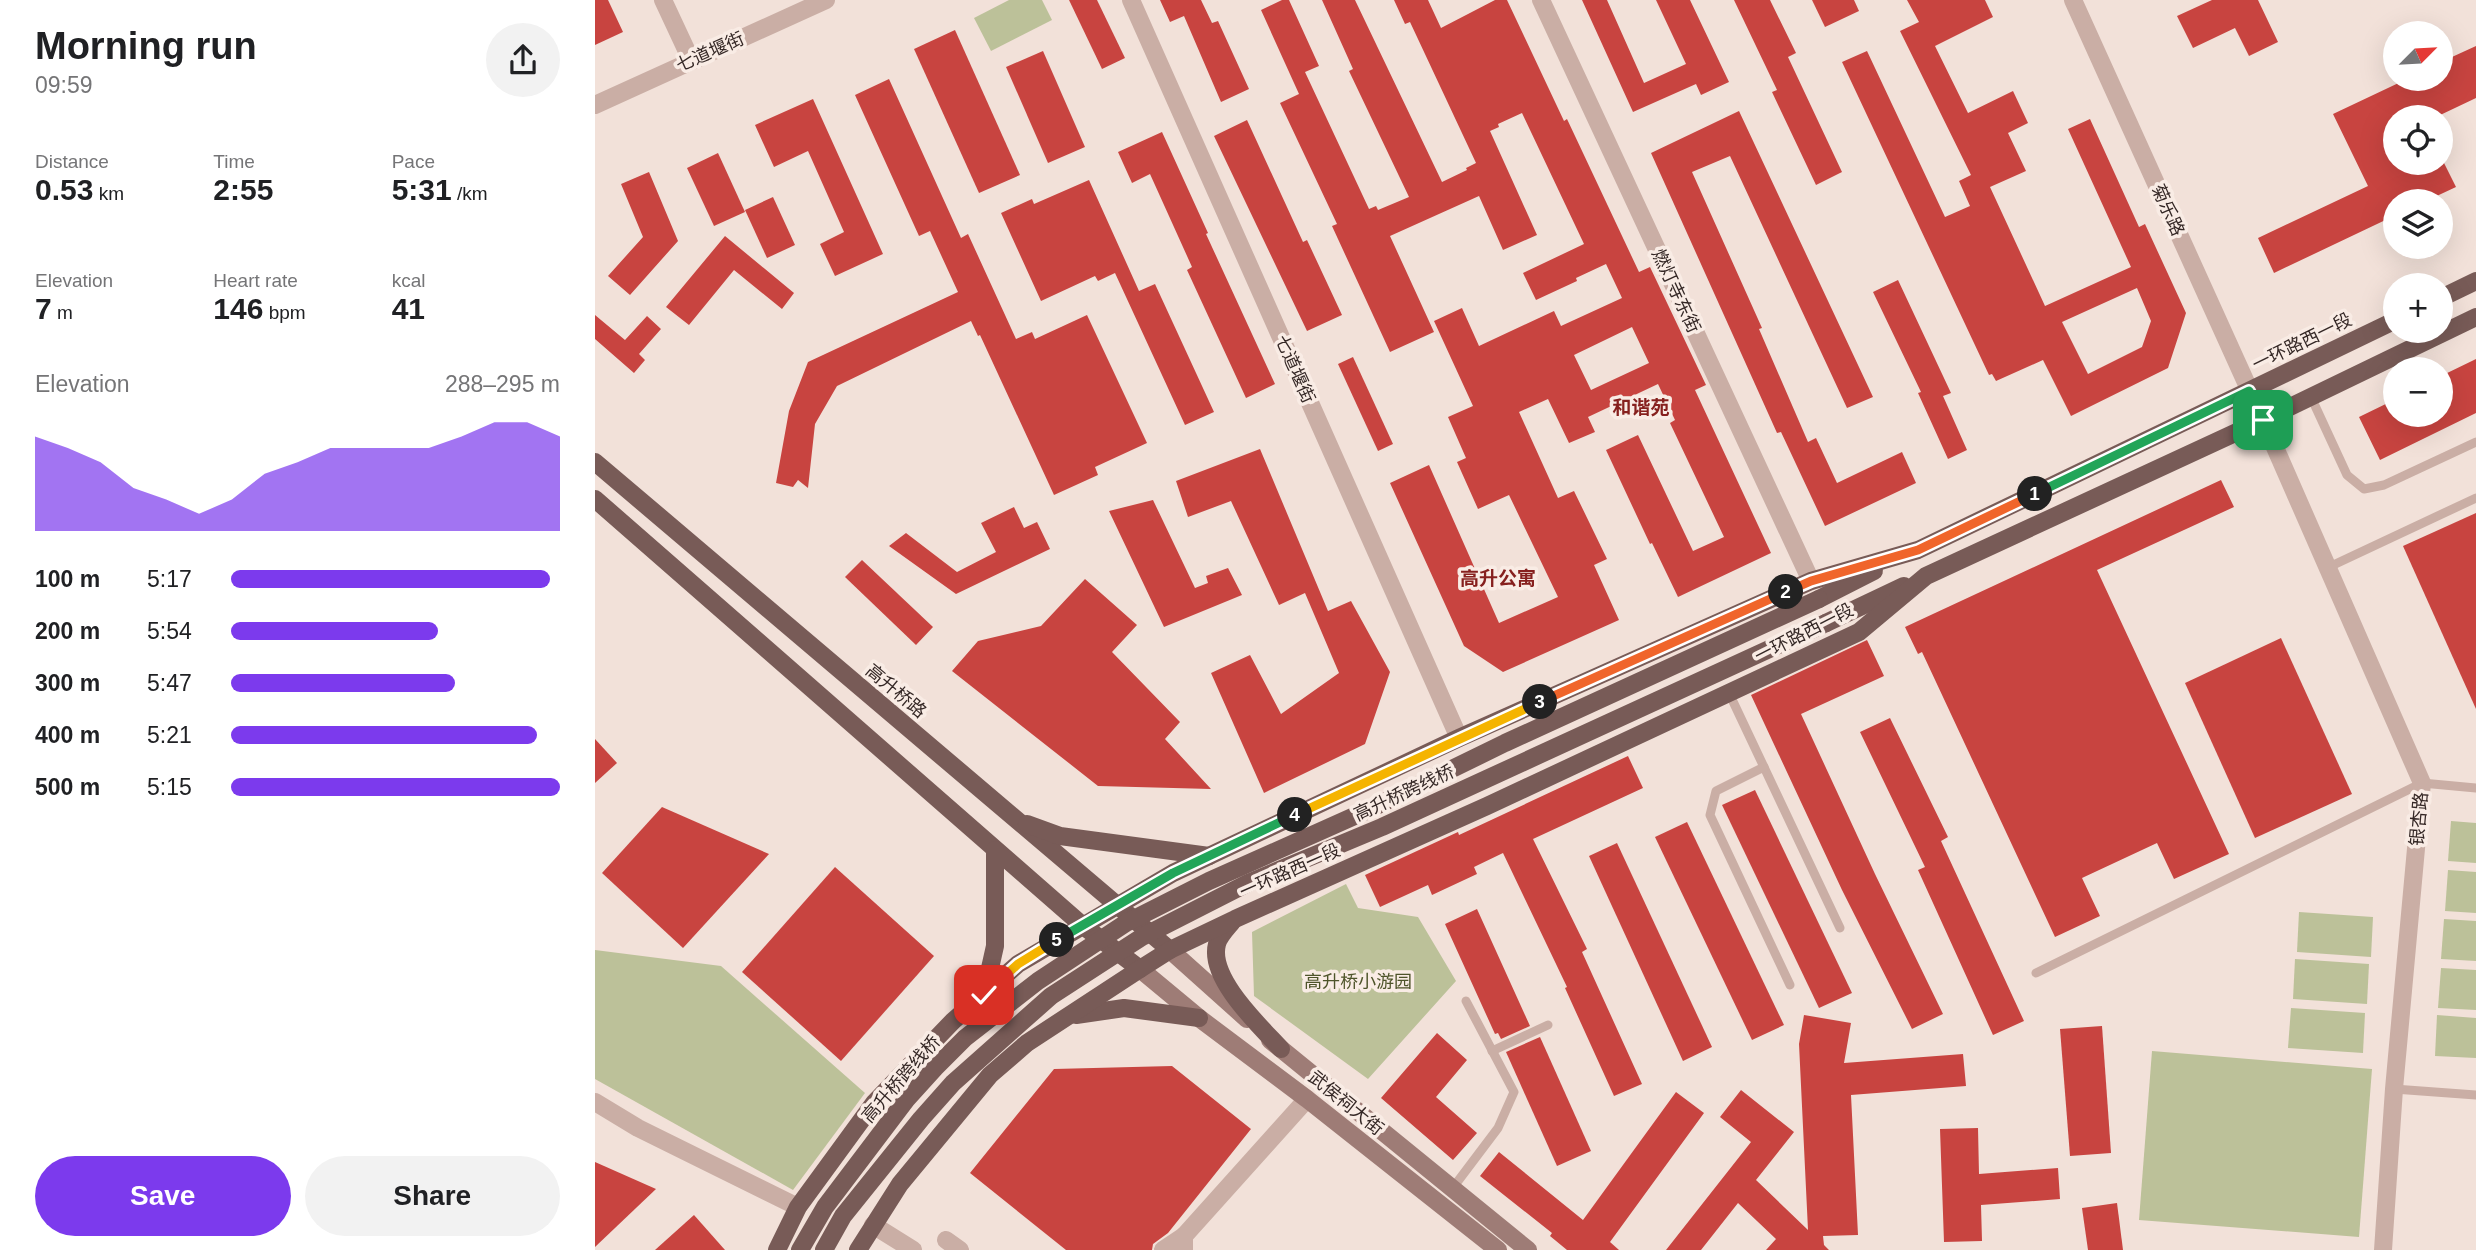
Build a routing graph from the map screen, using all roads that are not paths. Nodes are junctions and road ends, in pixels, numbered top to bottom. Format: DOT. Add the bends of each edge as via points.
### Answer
graph roads {
  1 [pos="663,0"];
  2 [pos="826,0"];
  3 [pos="1131,0"];
  4 [pos="1541,0"];
  5 [pos="2073,0"];
  6 [pos="691,61"];
  7 [pos="595,105"];
  8 [pos="2476,281"];
  9 [pos="2453,292"];
  10 [pos="2476,317"];
  11 [pos="2383,326"];
  12 [pos="2249,391"];
  13 [pos="2311,397"];
  14 [pos="2263,420"];
  15 [pos="2476,442"];
  16 [pos="595,462"];
  17 [pos="2476,498"];
  18 [pos="595,499"];
  19 [pos="1918,550"];
  20 [pos="2329,567"];
  21 [pos="1926,576"];
  22 [pos="1811,581"];
  23 [pos="1728,693"];
  24 [pos="1459,738"];
  25 [pos="1763,767"];
  26 [pos="2422,783"];
  27 [pos="2476,788"];
  28 [pos="1014,819"];
  29 [pos="995,850"];
  30 [pos="1209,856"];
  31 [pos="1119,906"];
  32 [pos="1235,919"];
  33 [pos="1082,925"];
  34 [pos="1840,929"];
  35 [pos="1170,950"];
  36 [pos="1140,969"];
  37 [pos="2036,973"];
  38 [pos="1790,985"];
  39 [pos="984,995"];
  40 [pos="1465,1001"];
  41 [pos="1199,1018"];
  42 [pos="1062,1019"];
  43 [pos="1548,1025"];
  44 [pos="1280,1049"];
  45 [pos="1492,1051"];
  46 [pos="2394,1088"];
  47 [pos="2476,1095"];
  48 [pos="1307,1099"];
  49 [pos="595,1102"];
  50 [pos="1452,1189"];
  51 [pos="798,1208"];
  52 [pos="873,1225"];
  53 [pos="1184,1243"];
  54 [pos="778,1250"];
  55 [pos="800,1250"];
  56 [pos="824,1250"];
  57 [pos="858,1250"];
  58 [pos="913,1250"];
  59 [pos="1163,1250"];
  60 [pos="1498,1250"];
  61 [pos="1528,1250"];
  62 [pos="2383,1250"];
  1 -- 6 [label="street"];
  2 -- 6 [label="street, 七道堰街"];
  3 -- 24 [label="street, 七道堰街"];
  4 -- 22 [label="street, 燃灯寺东街"];
  5 -- 12 [label="street, 菊乐路"];
  6 -- 7 [label="street, 七道堰街"];
  8 -- 9 [label="main road"];
  10 -- 13 [label="main road, 一环路西一段"];
  11 -- 12 [label="main road, 一环路西一段"];
  12 -- 14 [label="street, 菊乐路"];
  12 -- 19 [label="main road, 一环路西一段"];
  13 -- 14 [label="main road, 一环路西一段"];
  13 -- 15 [label="lane" via="2347,475 2364,489 2384,485"];
  14 -- 20 [label="street, 银杏路"];
  14 -- 21 [label="main road, 一环路西一段"];
  16 -- 28 [label="main road, 高升桥路"];
  17 -- 20 [label="lane"];
  18 -- 29 [label="main road"];
  19 -- 22 [label="main road, 一环路西一段"];
  19 -- 55 [label="main road, 高升桥跨线桥, bridge" via="1126,923 1038,981 965,1038 935,1068 825,1207"];
  20 -- 26 [label="street, 银杏路"];
  21 -- 23 [label="main road, 一环路西一段" via="1859,632"];
  21 -- 56 [label="main road, 高升桥跨线桥, bridge" via="1381,827 1248,883 1142,937 1051,996 953,1083 843,1216"];
  22 -- 24 [label="main road, 一环路西一段"];
  23 -- 25 [label="lane"];
  23 -- 32 [label="main road, 一环路西一段"];
  24 -- 30 [label="main road, 一环路西一段"];
  25 -- 34 [label="lane"];
  25 -- 38 [label="lane" via="1716,791 1710,815"];
  26 -- 27 [label="lane"];
  26 -- 37 [label="lane"];
  26 -- 46 [label="street, 银杏路"];
  28 -- 30 [label="main road" via="1060,836"];
  28 -- 31 [label="main road, 高升桥路"];
  29 -- 33 [label="main road"];
  29 -- 39 [label="main road" via="995,946"];
  30 -- 31 [label="main road, 一环路西一段"];
  31 -- 33 [label="main road, 一环路西一段"];
  31 -- 35 [label="main road, 高升桥路"];
  32 -- 35 [label="main road, 一环路西一段"];
  32 -- 44 [label="main road" via="1217,942 1223,978"];
  33 -- 36 [label="main road"];
  33 -- 39 [label="main road, 一环路西一段" via="1018,964"];
  35 -- 36 [label="main road, 一环路西一段"];
  35 -- 44 [label="main road, 武侯祠大街"];
  36 -- 41 [label="main road, 武侯祠大街"];
  36 -- 42 [label="main road, 一环路西一段"];
  39 -- 51 [label="main road, 一环路西一段" via="874,1103"];
  40 -- 45 [label="lane"];
  41 -- 42 [label="main road" via="1124,1008"];
  41 -- 48 [label="main road, 武侯祠大街"];
  42 -- 52 [label="main road, 一环路西一段" via="990,1075 900,1184"];
  43 -- 45 [label="lane"];
  44 -- 50 [label="main road, 武侯祠大街"];
  45 -- 50 [label="lane" via="1514,1092 1498,1128"];
  46 -- 47 [label="lane"];
  46 -- 62 [label="street, 银杏路"];
  48 -- 53 [label="street"];
  48 -- 60 [label="main road, 武侯祠大街"];
  49 -- 51 [label="street"];
  50 -- 61 [label="main road, 武侯祠大街"];
  51 -- 54 [label="main road, 一环路西一段"];
  52 -- 57 [label="main road, 一环路西一段"];
  52 -- 58 [label="street"];
  53 -- 59 [label="street"];
}
